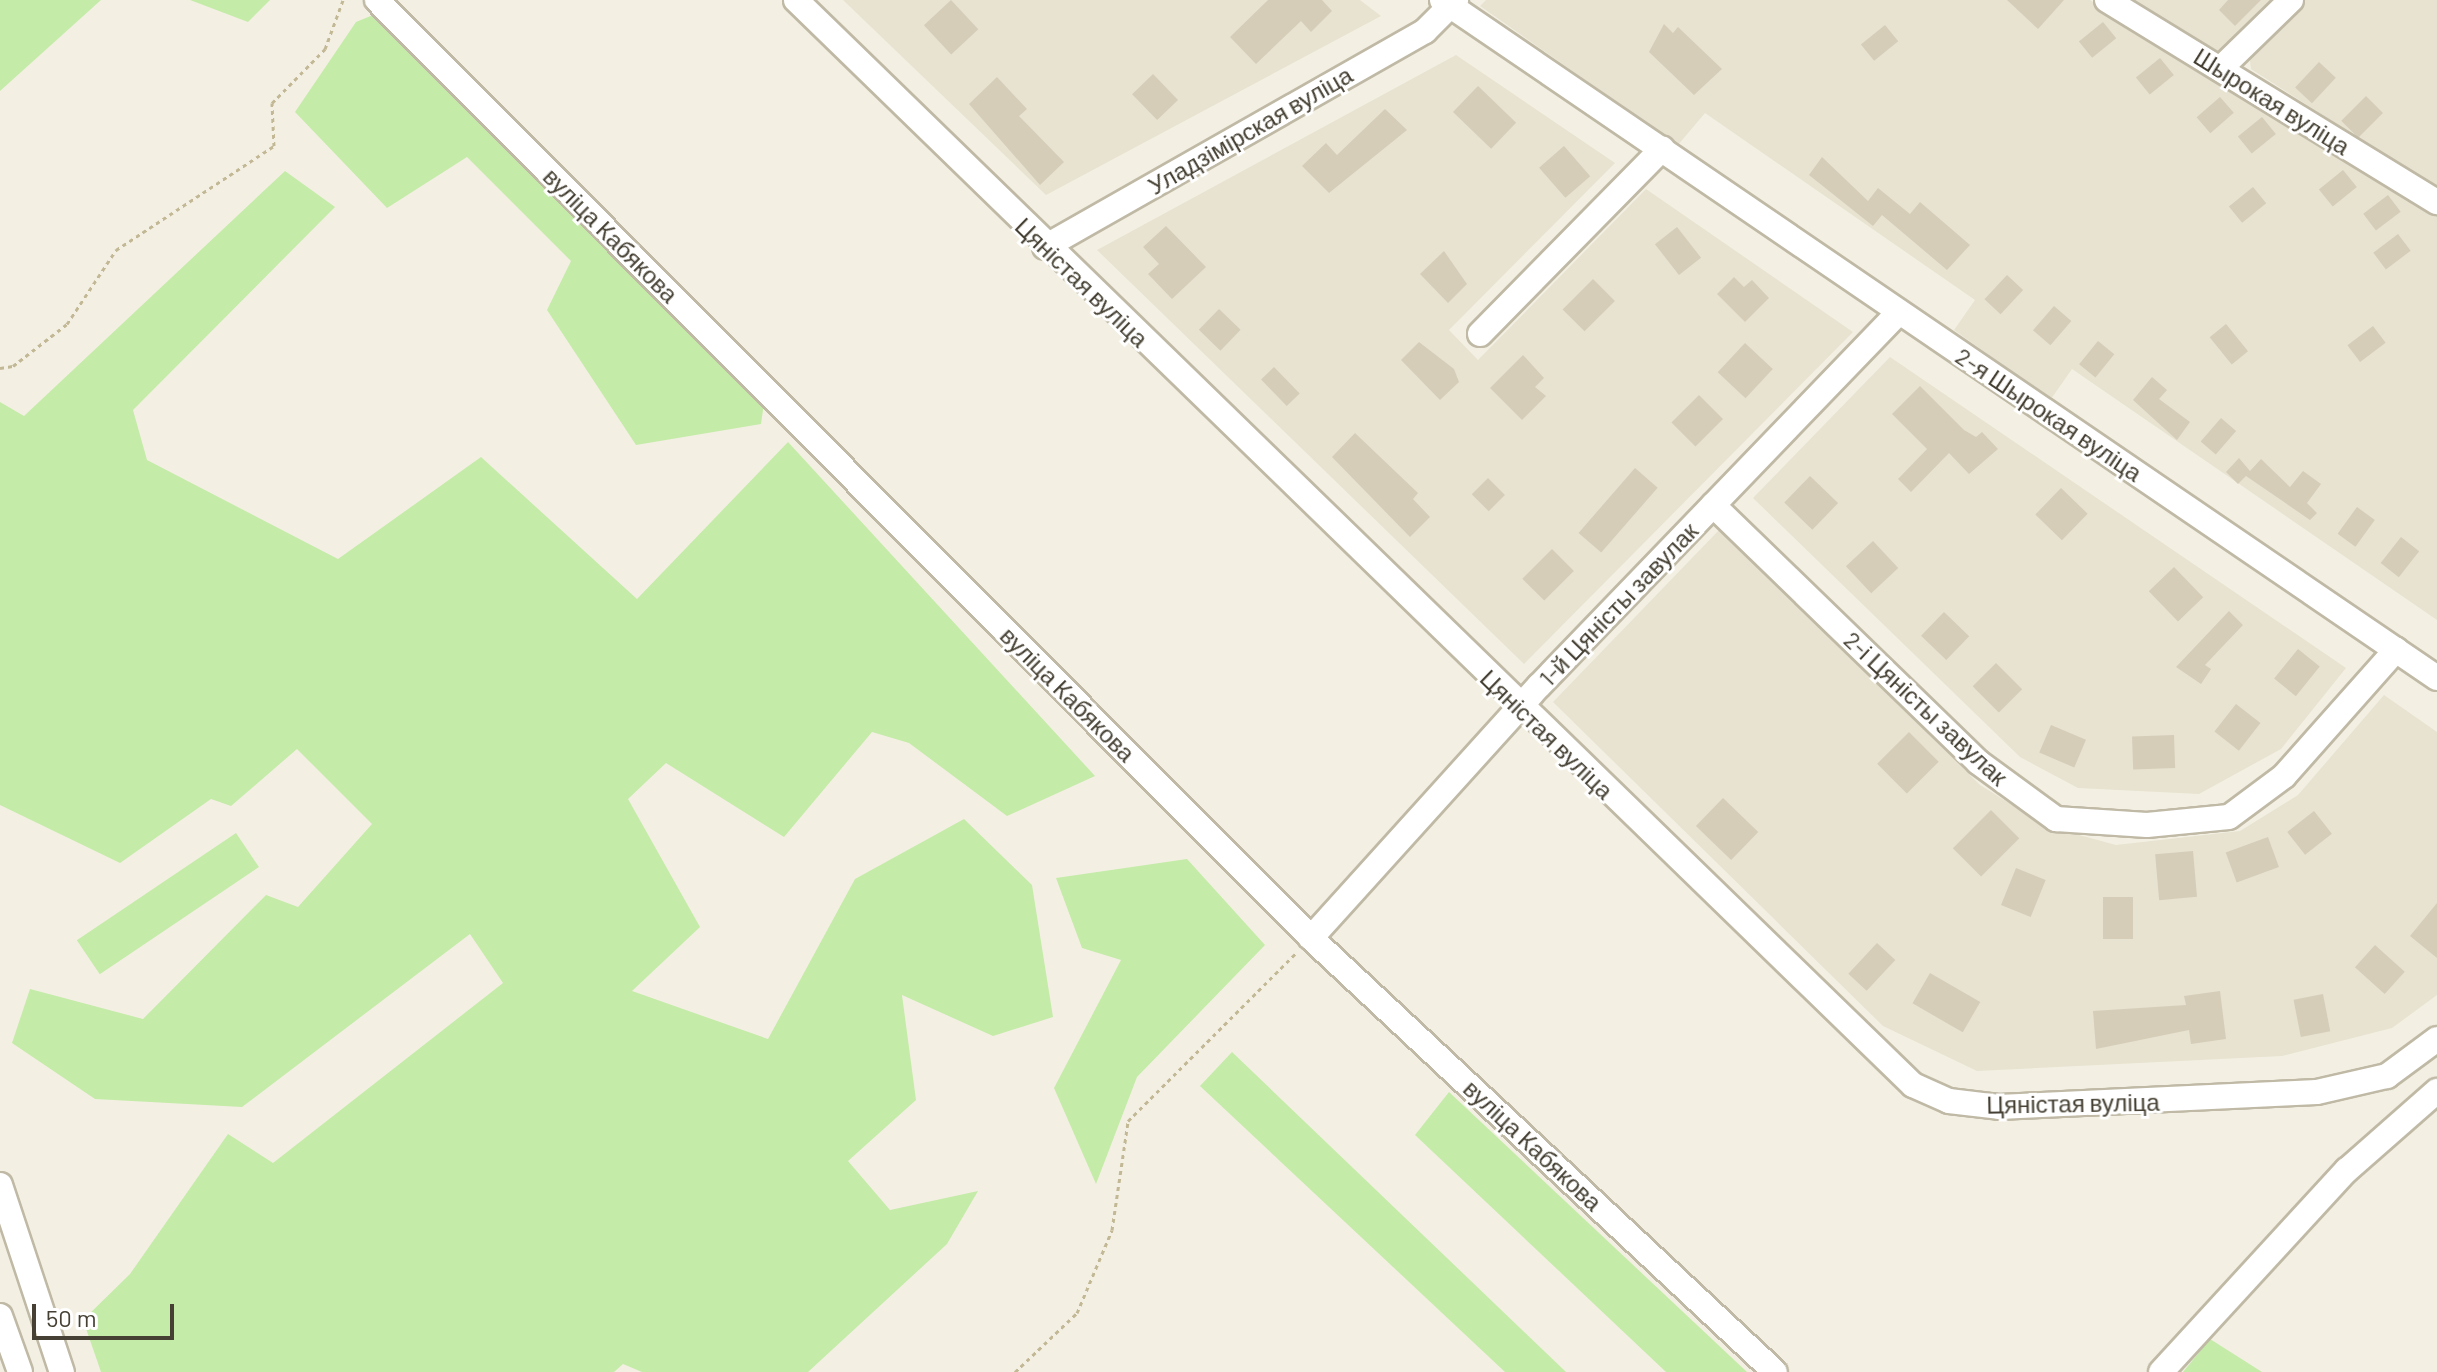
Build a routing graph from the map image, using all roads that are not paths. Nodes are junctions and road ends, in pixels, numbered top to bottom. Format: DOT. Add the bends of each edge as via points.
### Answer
graph roads {
  1 [pos="377,0"];
  2 [pos="796,0"];
  3 [pos="2107,0"];
  4 [pos="2291,0"];
  5 [pos="1449,2"];
  6 [pos="2220,69"];
  7 [pos="1662,149"];
  8 [pos="2437,202"];
  9 [pos="1045,247"];
  10 [pos="1899,312"];
  11 [pos="1480,334"];
  12 [pos="1713,505"];
  13 [pos="2396,650"];
  14 [pos="2437,678"];
  15 [pos="1520,707"];
  16 [pos="1311,938"];
  17 [pos="2437,1039"];
  18 [pos="2437,1091"];
  19 [pos="0,1187"];
  20 [pos="0,1316"];
  21 [pos="20,1372"];
  22 [pos="62,1372"];
  23 [pos="1775,1372"];
  24 [pos="2161,1372"];
  1 -- 16 [label="street, вуліца Кабякова"];
  2 -- 9 [label="street, Цяністая вуліца"];
  3 -- 6 [label="street, Шырокая вуліца"];
  4 -- 6 [label="street"];
  5 -- 7 [label="street, 2-я Шырокая вуліца"];
  5 -- 9 [label="street, Уладзімірская вуліца" via="1425,31"];
  6 -- 8 [label="street, Шырокая вуліца"];
  7 -- 10 [label="street, 2-я Шырокая вуліца"];
  7 -- 11 [label="street"];
  9 -- 15 [label="street, Цяністая вуліца"];
  10 -- 12 [label="street, 1-й Цяністы завулак"];
  10 -- 13 [label="street, 2-я Шырокая вуліца"];
  12 -- 13 [label="street, 2-і Цяністы завулак" via="1978,762 2056,819 2147,825 2229,817 2284,776"];
  12 -- 15 [label="street, 1-й Цяністы завулак"];
  13 -- 14 [label="street, 2-я Шырокая вуліца"];
  15 -- 16 [label="street, 1-й Цяністы завулак"];
  15 -- 17 [label="street, Цяністая вуліца" via="1880,1059 1932,1096 2058,1107 2317,1092 2387,1076"];
  16 -- 23 [label="street, вуліца Кабякова"];
  18 -- 24 [label="street" via="2347,1170"];
  19 -- 22 [label="street"];
  20 -- 21 [label="street"];
}
